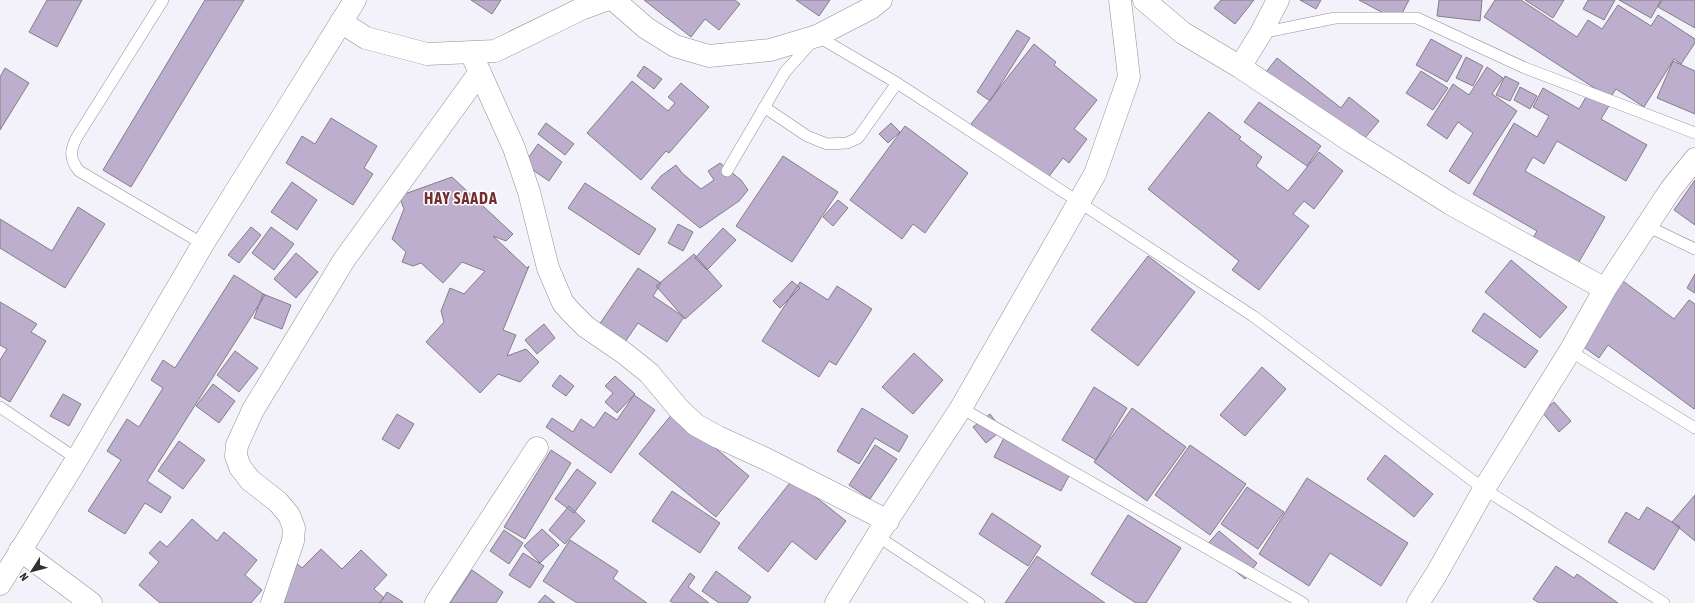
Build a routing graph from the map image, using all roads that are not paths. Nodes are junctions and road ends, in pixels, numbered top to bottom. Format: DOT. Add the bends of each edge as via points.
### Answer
graph roads {
  1 [pos="163,0"];
  2 [pos="355,0"];
  3 [pos="606,0"];
  4 [pos="614,0"];
  5 [pos="881,0"];
  6 [pos="1120,0"];
  7 [pos="1144,0"];
  8 [pos="1278,0"];
  9 [pos="341,22"];
  10 [pos="1261,33"];
  11 [pos="817,36"];
  12 [pos="475,62"];
  13 [pos="1240,67"];
  14 [pos="897,83"];
  15 [pos="764,107"];
  16 [pos="1695,133"];
  17 [pos="1695,160"];
  18 [pos="727,171"];
  19 [pos="1079,202"];
  20 [pos="1647,226"];
  21 [pos="203,244"];
  22 [pos="1695,249"];
  23 [pos="1605,289"];
  24 [pos="1570,351"];
  25 [pos="0,407"];
  26 [pos="961,408"];
  27 [pos="1695,428"];
  28 [pos="537,448"];
  29 [pos="76,459"];
  30 [pos="1484,489"];
  31 [pos="882,529"];
  32 [pos="20,550"];
  33 [pos="0,584"];
  34 [pos="91,603"];
  35 [pos="272,603"];
  36 [pos="436,603"];
  37 [pos="836,603"];
  38 [pos="979,603"];
  39 [pos="1303,603"];
  40 [pos="1418,603"];
  41 [pos="1664,603"];
  1 -- 21 [label="lane" via="77,137 70,155 79,171"];
  2 -- 9 [label="street"];
  3 -- 12 [label="street" via="581,9"];
  4 -- 11 [label="street" via="646,28 675,46 709,56 770,50"];
  5 -- 11 [label="street" via="871,8"];
  6 -- 19 [label="street" via="1129,77 1095,174"];
  7 -- 13 [label="street" via="1183,33"];
  8 -- 10 [label="street"];
  9 -- 12 [label="street" via="366,38 427,54"];
  9 -- 21 [label="street"];
  10 -- 13 [label="street"];
  10 -- 16 [label="lane" via="1335,18 1417,18 1525,68"];
  11 -- 14 [label="lane"];
  11 -- 15 [label="lane" via="785,72"];
  12 -- 31 [label="street" via="514,148 529,192 548,268 563,303 586,327 624,352 649,373 696,425 766,459"];
  12 -- 35 [label="street" via="344,260 253,410 237,445 236,456 240,467 250,480 290,515 294,528 293,541"];
  13 -- 23 [label="street" via="1451,204"];
  14 -- 15 [label="lane" via="858,138 847,143 827,144 807,136"];
  14 -- 19 [label="lane"];
  15 -- 18 [label="lane"];
  17 -- 20 [label="street" via="1671,189"];
  19 -- 26 [label="street"];
  19 -- 30 [label="lane" via="1253,316"];
  20 -- 22 [label="lane"];
  20 -- 23 [label="street"];
  21 -- 29 [label="street"];
  23 -- 24 [label="street"];
  24 -- 27 [label="lane"];
  24 -- 30 [label="street"];
  25 -- 29 [label="lane"];
  26 -- 31 [label="street"];
  26 -- 39 [label="lane"];
  28 -- 36 [label="street"];
  29 -- 32 [label="street"];
  30 -- 40 [label="street"];
  30 -- 41 [label="lane"];
  31 -- 37 [label="street"];
  31 -- 38 [label="lane"];
  32 -- 33 [label="street"];
  32 -- 34 [label="street"];
}
